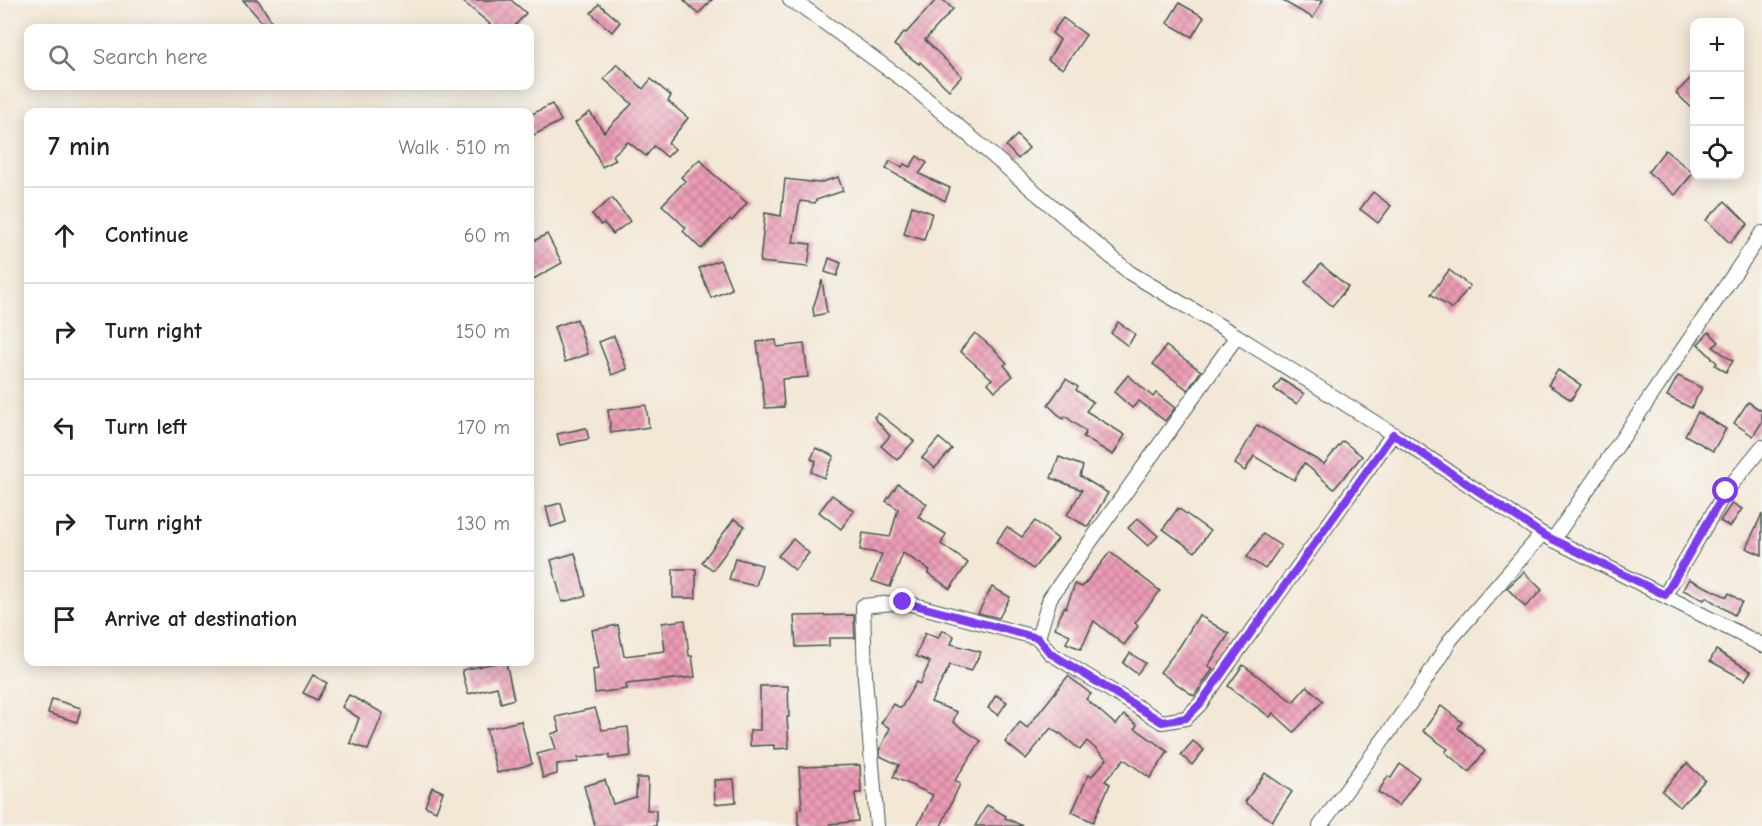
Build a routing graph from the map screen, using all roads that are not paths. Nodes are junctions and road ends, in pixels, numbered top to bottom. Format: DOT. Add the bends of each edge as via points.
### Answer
graph roads {
  1 [pos="790,0"];
  2 [pos="1762,233"];
  3 [pos="1237,336"];
  4 [pos="1393,434"];
  5 [pos="1762,447"];
  6 [pos="1547,537"];
  7 [pos="1665,595"];
  8 [pos="1038,638"];
  9 [pos="1762,645"];
  10 [pos="877,826"];
  11 [pos="1320,826"];
  1 -- 3 [label="street" via="909,84 1130,273"];
  2 -- 6 [label="street"];
  3 -- 4 [label="street"];
  3 -- 8 [label="street" via="1050,598"];
  4 -- 6 [label="street"];
  4 -- 8 [label="street" via="1200,704 1186,718 1162,722 1050,653"];
  5 -- 7 [label="street" via="1726,491"];
  6 -- 7 [label="street"];
  6 -- 11 [label="street" via="1450,639 1416,695"];
  7 -- 9 [label="street"];
  8 -- 10 [label="street" via="903,602 862,606"];
}
